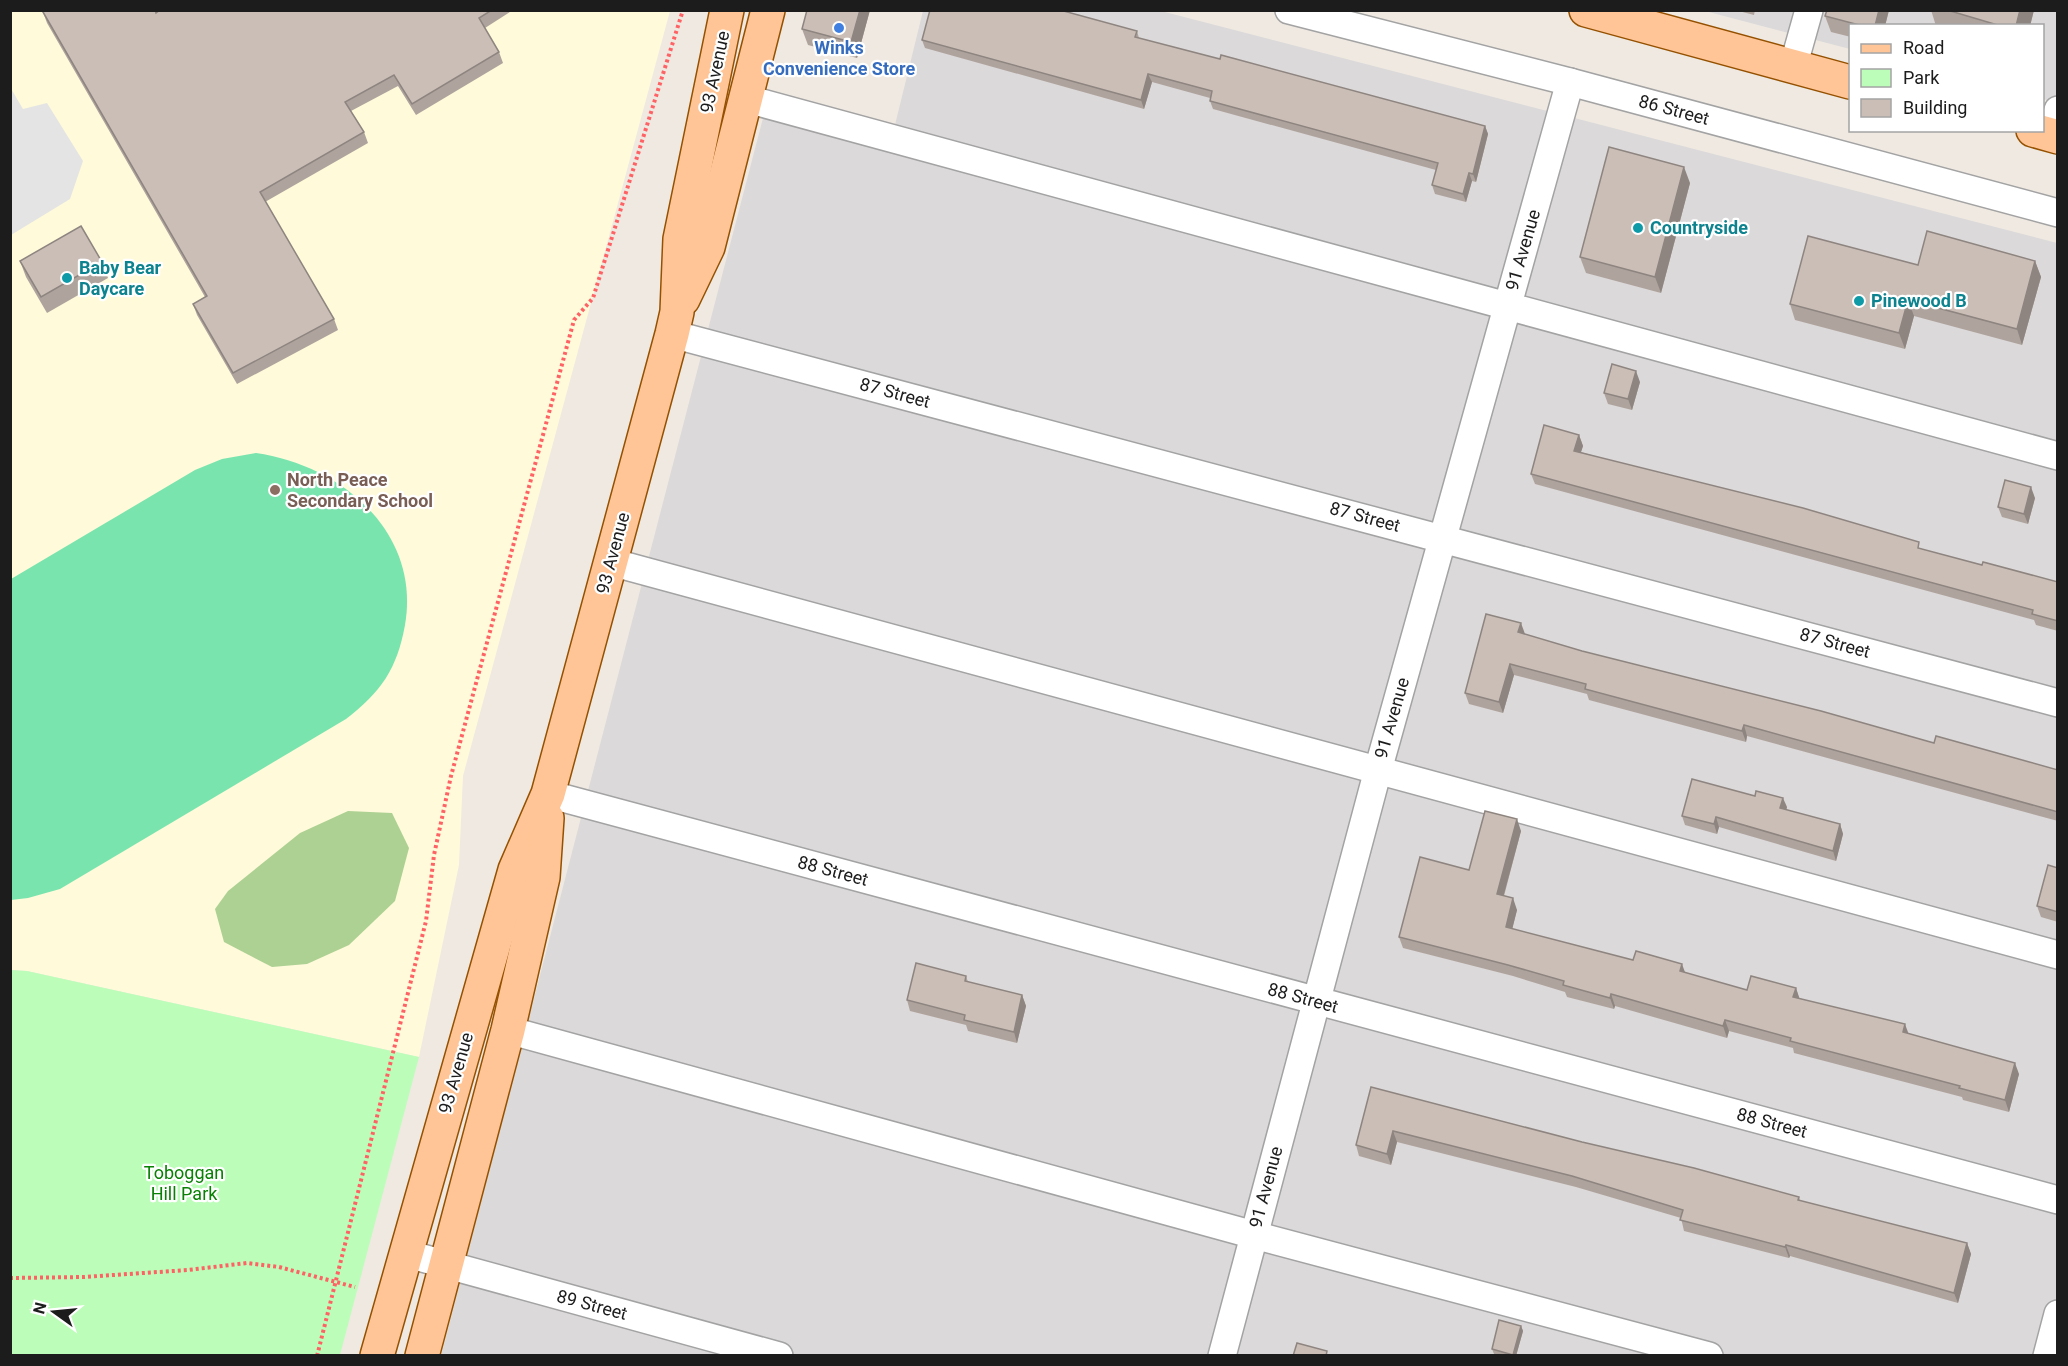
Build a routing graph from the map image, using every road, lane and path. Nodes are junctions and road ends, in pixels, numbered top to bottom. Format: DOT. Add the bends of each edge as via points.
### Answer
graph roads {
  1 [pos="683,10"];
  2 [pos="727,10"];
  3 [pos="768,10"];
  4 [pos="1289,10"];
  5 [pos="1809,10"];
  6 [pos="1590,11"];
  7 [pos="1793,67"];
  8 [pos="1849,81"];
  9 [pos="1570,82"];
  10 [pos="747,99"];
  11 [pos="2058,213"];
  12 [pos="1507,306"];
  13 [pos="675,323"];
  14 [pos="2058,456"];
  15 [pos="1442,537"];
  16 [pos="610,562"];
  17 [pos="2058,703"];
  18 [pos="1378,770"];
  19 [pos="548,794"];
  20 [pos="2058,955"];
  21 [pos="1316,1001"];
  22 [pos="508,1030"];
  23 [pos="2058,1200"];
  24 [pos="1254,1235"];
  25 [pos="404,1253"];
  26 [pos="447,1265"];
  27 [pos="10,1278"];
  28 [pos="334,1281"];
  29 [pos="355,1287"];
  30 [pos="2058,1314"];
  31 [pos="317,1356"];
  32 [pos="377,1356"];
  33 [pos="422,1356"];
  34 [pos="779,1356"];
  35 [pos="1222,1356"];
  36 [pos="1709,1356"];
  37 [pos="2047,1356"];
  1 -- 28 [label="path" via="593,298 574,320 451,776 434,855 426,921"];
  2 -- 13 [label="main road, 93 Avenue" via="680,239"];
  3 -- 10 [label="main road, 93 Avenue"];
  4 -- 9 [label="street, 86 Street"];
  5 -- 7 [label="street"];
  6 -- 7 [label="main road"];
  7 -- 8 [label="main road"];
  9 -- 11 [label="street, 86 Street"];
  9 -- 12 [label="street, 91 Avenue"];
  10 -- 12 [label="street"];
  10 -- 13 [label="main road, 93 Avenue" via="708,247"];
  12 -- 14 [label="street"];
  12 -- 15 [label="street, 91 Avenue"];
  13 -- 15 [label="street, 87 Street"];
  13 -- 16 [label="main road, 93 Avenue"];
  15 -- 17 [label="street, 87 Street"];
  15 -- 18 [label="street, 91 Avenue"];
  16 -- 18 [label="street"];
  16 -- 19 [label="main road, 93 Avenue"];
  18 -- 20 [label="street"];
  18 -- 21 [label="street, 91 Avenue"];
  19 -- 21 [label="street, 88 Street"];
  19 -- 22 [label="main road, 93 Avenue" via="543,877"];
  19 -- 25 [label="main road, 93 Avenue" via="515,870"];
  21 -- 23 [label="street, 88 Street"];
  21 -- 24 [label="street, 91 Avenue"];
  22 -- 24 [label="street"];
  22 -- 26 [label="main road, 93 Avenue"];
  24 -- 35 [label="street, 91 Avenue"];
  24 -- 36 [label="street"];
  25 -- 26 [label="street, 89 Street"];
  25 -- 32 [label="main road, 93 Avenue"];
  26 -- 33 [label="main road, 93 Avenue"];
  26 -- 34 [label="street, 89 Street"];
  27 -- 28 [label="path" via="84,1277 246,1263"];
  28 -- 29 [label="path"];
  28 -- 31 [label="path"];
  30 -- 37 [label="street"];
}
